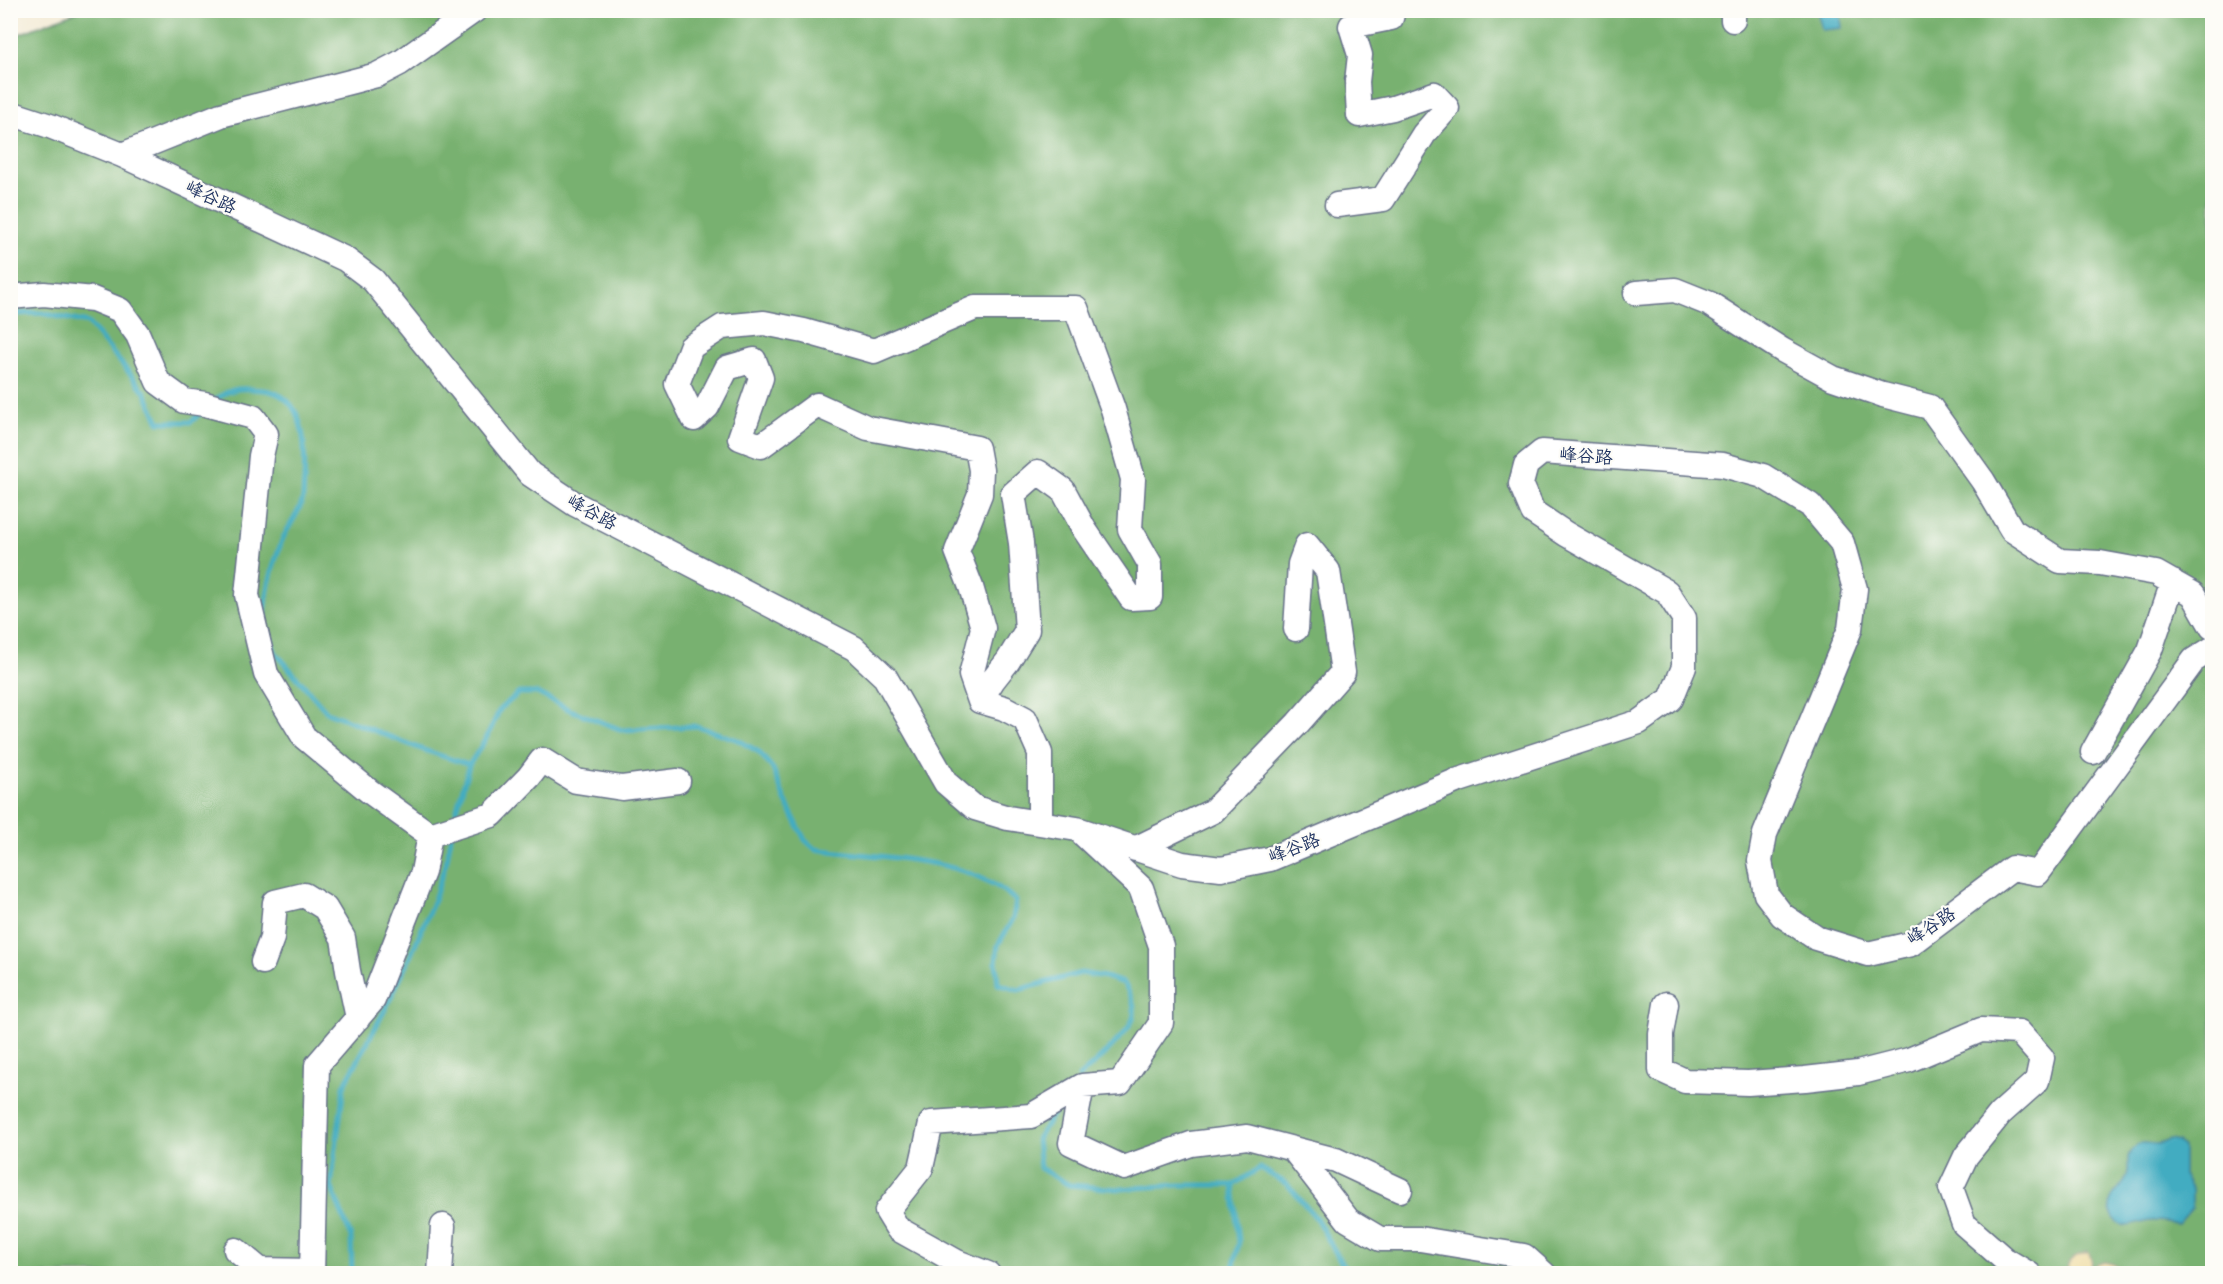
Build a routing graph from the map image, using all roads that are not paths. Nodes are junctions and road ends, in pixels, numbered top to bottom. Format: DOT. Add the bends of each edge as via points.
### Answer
graph roads {
  1 [pos="475,10"];
  2 [pos="1393,10"];
  3 [pos="10,113"];
  4 [pos="122,155"];
  5 [pos="1337,205"];
  6 [pos="1636,293"];
  7 [pos="10,297"];
  8 [pos="2173,582"];
  9 [pos="2212,627"];
  10 [pos="1296,629"];
  11 [pos="2212,649"];
  12 [pos="980,701"];
  13 [pos="2093,752"];
  14 [pos="678,781"];
  15 [pos="1040,823"];
  16 [pos="1077,829"];
  17 [pos="436,833"];
  18 [pos="1136,849"];
  19 [pos="263,962"];
  20 [pos="1665,1004"];
  21 [pos="358,1018"];
  22 [pos="1082,1086"];
  23 [pos="1293,1149"];
  24 [pos="1400,1190"];
  25 [pos="443,1226"];
  26 [pos="236,1250"];
  27 [pos="312,1272"];
  28 [pos="440,1274"];
  29 [pos="987,1274"];
  30 [pos="1544,1274"];
  31 [pos="2029,1274"];
  1 -- 4 [label="street" via="377,75 221,115"];
  2 -- 5 [label="street" via="1391,18 1351,26 1360,56 1359,115 1434,94 1447,108 1424,134 1383,199"];
  3 -- 4 [label="street, 峰谷路"];
  4 -- 15 [label="street, 峰谷路" via="354,266 373,280 530,474 575,504 854,648 885,677 946,783 975,808"];
  6 -- 8 [label="street" via="1675,290 1710,304 1833,378 1930,406 2012,530 2060,561 2156,573"];
  7 -- 17 [label="street" via="44,294 93,299 120,310 138,335 158,382 184,401 253,417 266,434 247,595 266,674 304,737 369,791"];
  8 -- 9 [label="street" via="2193,594"];
  8 -- 13 [label="street" via="2151,650"];
  10 -- 18 [label="street" via="1300,564 1307,545 1328,571 1343,672 1213,811"];
  11 -- 18 [label="street, 峰谷路" via="2194,660 2038,873 2012,868 1911,944 1868,954 1816,938 1782,915 1766,894 1760,861 1765,834 1850,628 1855,589 1842,543 1810,505 1762,476 1723,465 1542,452 1526,465 1521,484 1533,512 1667,592 1684,618 1684,667 1671,699 1639,722 1456,781 1270,860 1221,869 1182,864"];
  12 -- 12 [label="street" via="971,675 982,628 957,551 980,494 977,448 868,428 817,405 761,446 740,438 761,378 754,360 727,368 707,406 694,419 677,384 691,347 722,327 764,323 874,351 975,309 1076,309 1113,410 1132,479 1130,529 1150,564 1150,597 1131,598 1084,529 1063,490 1038,472 1013,494 1027,630"];
  12 -- 15 [label="street" via="1025,719 1040,753"];
  14 -- 17 [label="street" via="622,788 599,785 576,781 542,760 492,815"];
  15 -- 16 [label="street, 峰谷路"];
  16 -- 18 [label="street, 峰谷路"];
  16 -- 22 [label="street" via="1141,888 1161,946 1161,1023 1120,1083"];
  17 -- 21 [label="street" via="373,1000"];
  19 -- 21 [label="street" via="272,938 274,902 304,895 325,908 343,938"];
  20 -- 31 [label="street" via="1661,1070 1685,1081 1748,1083 1858,1073 1909,1060 1981,1030 2019,1032 2042,1058 2037,1081 2000,1114 1966,1156 1951,1188 1965,1224 2004,1259"];
  21 -- 27 [label="street" via="317,1065"];
  22 -- 23 [label="street" via="1071,1143 1124,1168 1191,1144 1247,1137"];
  22 -- 29 [label="street" via="1031,1116 931,1123 921,1168 887,1211 898,1229"];
  23 -- 24 [label="street" via="1336,1160"];
  23 -- 30 [label="street" via="1348,1220 1380,1239 1420,1239 1524,1256"];
  25 -- 28 [label="street"];
  26 -- 27 [label="street" via="260,1270"];
}
